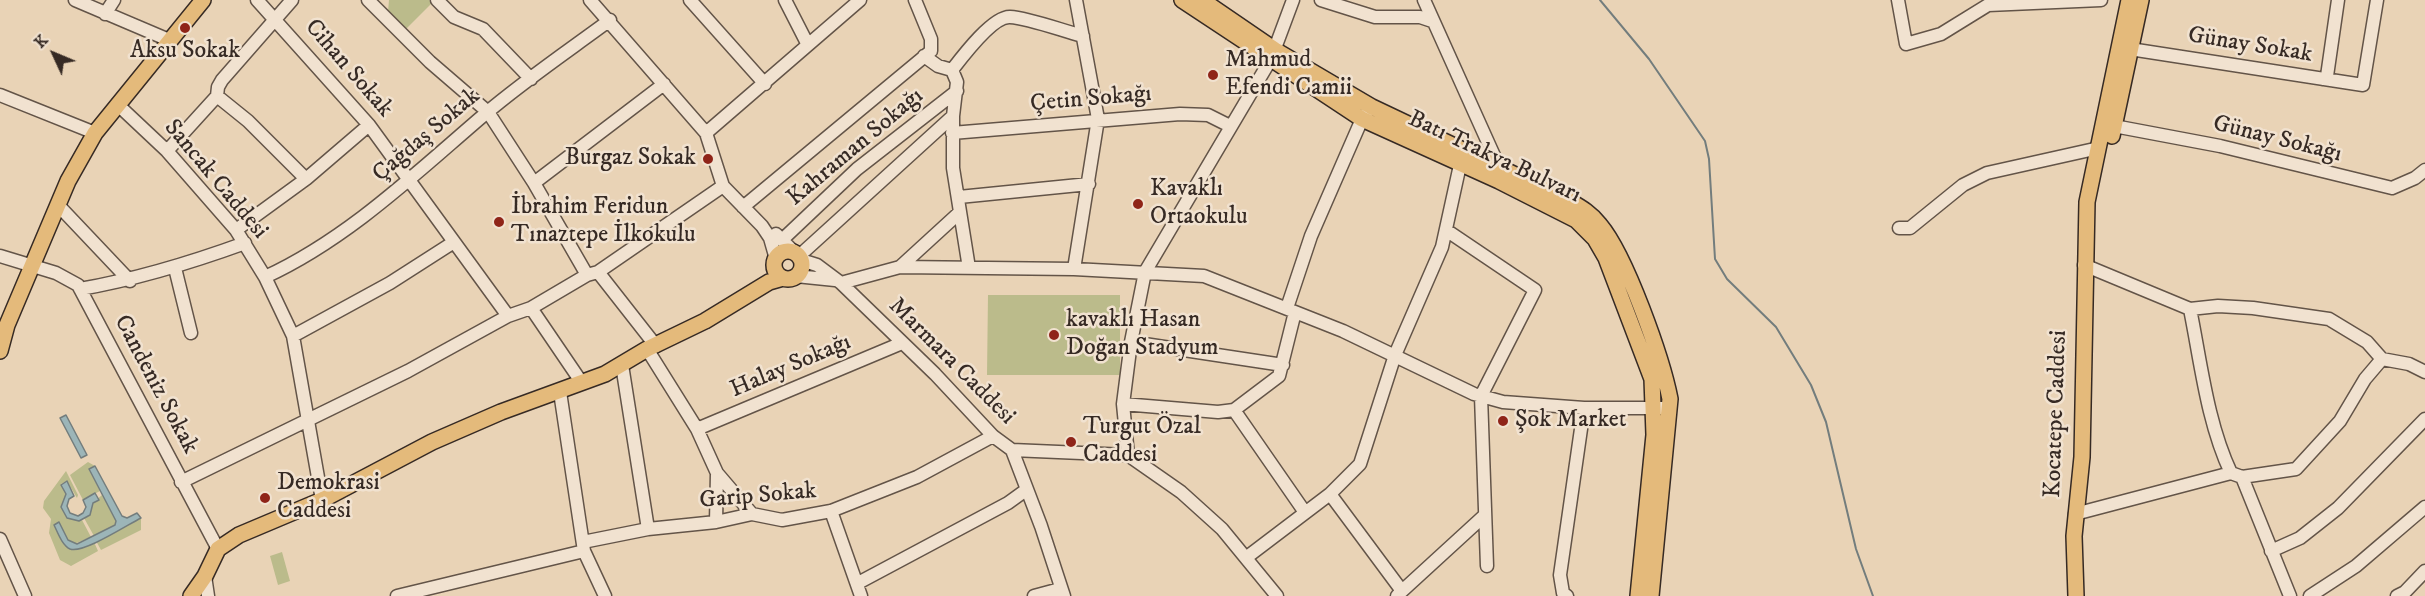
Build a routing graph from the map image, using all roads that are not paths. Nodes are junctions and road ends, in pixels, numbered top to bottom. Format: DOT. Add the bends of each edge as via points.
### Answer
graph roads {
  1 [pos="75,0"];
  2 [pos="114,0"];
  3 [pos="203,0"];
  4 [pos="257,0"];
  5 [pos="292,0"];
  6 [pos="437,0"];
  7 [pos="590,0"];
  8 [pos="690,0"];
  9 [pos="785,0"];
  10 [pos="860,0"];
  11 [pos="915,0"];
  12 [pos="1076,0"];
  13 [pos="1182,0"];
  14 [pos="1203,0"];
  15 [pos="1293,0"];
  16 [pos="1321,0"];
  17 [pos="1424,0"];
  18 [pos="1898,0"];
  19 [pos="2101,0"];
  20 [pos="2129,0"];
  21 [pos="2141,0"];
  22 [pos="2338,0"];
  23 [pos="2377,0"];
  24 [pos="373,2"];
  25 [pos="1988,2"];
  26 [pos="105,14"];
  27 [pos="276,18"];
  28 [pos="610,20"];
  29 [pos="1432,21"];
  30 [pos="1083,36"];
  31 [pos="169,40"];
  32 [pos="808,45"];
  33 [pos="2130,49"];
  34 [pos="1273,55"];
  35 [pos="924,56"];
  36 [pos="952,70"];
  37 [pos="531,79"];
  38 [pos="2323,79"];
  39 [pos="664,84"];
  40 [pos="765,84"];
  41 [pos="957,92"];
  42 [pos="0,95"];
  43 [pos="217,96"];
  44 [pos="117,104"];
  45 [pos="1372,107"];
  46 [pos="488,112"];
  47 [pos="953,116"];
  48 [pos="1098,119"];
  49 [pos="1362,119"];
  50 [pos="369,125"];
  51 [pos="1230,126"];
  52 [pos="2114,126"];
  53 [pos="95,133"];
  54 [pos="706,133"];
  55 [pos="952,133"];
  56 [pos="2099,148"];
  57 [pos="167,151"];
  58 [pos="1460,165"];
  59 [pos="1500,169"];
  60 [pos="2425,170"];
  61 [pos="306,179"];
  62 [pos="411,179"];
  63 [pos="534,183"];
  64 [pos="1089,184"];
  65 [pos="723,186"];
  66 [pos="958,197"];
  67 [pos="58,205"];
  68 [pos="743,207"];
  69 [pos="958,213"];
  70 [pos="762,226"];
  71 [pos="1899,228"];
  72 [pos="236,230"];
  73 [pos="1446,230"];
  74 [pos="2087,234"];
  75 [pos="783,239"];
  76 [pos="454,242"];
  77 [pos="245,243"];
  78 [pos="0,256"];
  79 [pos="798,257"];
  80 [pos="2084,265"];
  81 [pos="900,267"];
  82 [pos="32,268"];
  83 [pos="175,268"];
  84 [pos="969,268"];
  85 [pos="1074,269"];
  86 [pos="1146,272"];
  87 [pos="780,273"];
  88 [pos="592,274"];
  89 [pos="265,278"];
  90 [pos="130,281"];
  91 [pos="838,282"];
  92 [pos="80,289"];
  93 [pos="531,308"];
  94 [pos="2190,309"];
  95 [pos="1291,310"];
  96 [pos="508,316"];
  97 [pos="191,333"];
  98 [pos="294,336"];
  99 [pos="1131,342"];
  100 [pos="902,343"];
  101 [pos="652,347"];
  102 [pos="0,351"];
  103 [pos="1395,355"];
  104 [pos="2382,359"];
  105 [pos="1283,364"];
  106 [pos="622,365"];
  107 [pos="2425,372"];
  108 [pos="582,383"];
  109 [pos="560,392"];
  110 [pos="1481,396"];
  111 [pos="1123,404"];
  112 [pos="1584,408"];
  113 [pos="1662,409"];
  114 [pos="1234,410"];
  115 [pos="309,419"];
  116 [pos="2425,419"];
  117 [pos="697,429"];
  118 [pos="993,436"];
  119 [pos="1012,450"];
  120 [pos="1128,455"];
  121 [pos="717,473"];
  122 [pos="2236,475"];
  123 [pos="181,482"];
  124 [pos="1026,490"];
  125 [pos="1330,494"];
  126 [pos="322,500"];
  127 [pos="2425,507"];
  128 [pos="831,511"];
  129 [pos="1304,511"];
  130 [pos="752,514"];
  131 [pos="2075,514"];
  132 [pos="1485,515"];
  133 [pos="716,522"];
  134 [pos="648,529"];
  135 [pos="0,539"];
  136 [pos="583,546"];
  137 [pos="218,549"];
  138 [pos="2271,550"];
  139 [pos="1247,557"];
  140 [pos="1487,566"];
  141 [pos="2425,571"];
  142 [pos="205,576"];
  143 [pos="860,590"];
  144 [pos="1062,592"];
  145 [pos="1400,593"];
  146 [pos="411,595"];
  147 [pos="25,596"];
  148 [pos="191,596"];
  149 [pos="208,596"];
  150 [pos="397,596"];
  151 [pos="605,596"];
  152 [pos="1034,596"];
  153 [pos="1278,596"];
  154 [pos="1567,596"];
  155 [pos="1638,596"];
  156 [pos="1651,596"];
  157 [pos="2076,596"];
  158 [pos="2290,596"];
  159 [pos="2310,596"];
  160 [pos="2397,596"];
  1 -- 26 [label="street"];
  2 -- 26 [label="street"];
  3 -- 31 [label="main road"];
  4 -- 27 [label="street, Cihan Sokak"];
  5 -- 27 [label="street"];
  6 -- 37 [label="street" via="454,17 483,29"];
  7 -- 28 [label="street, Marmara Caddesi"];
  8 -- 40 [label="street"];
  9 -- 32 [label="street"];
  10 -- 32 [label="street"];
  11 -- 35 [label="street" via="933,47"];
  12 -- 30 [label="street"];
  13 -- 34 [label="main road, Batı Trakya Bulvarı"];
  14 -- 34 [label="main road, Batı Trakya Bulvarı"];
  15 -- 34 [label="street"];
  16 -- 29 [label="street" via="1375,17 1420,17"];
  17 -- 29 [label="street"];
  18 -- 25 [label="street" via="1906,44 1941,34"];
  19 -- 25 [label="street"];
  20 -- 56 [label="main road, Kocatepe Caddesi"];
  21 -- 33 [label="main road, Kocatepe Caddesi"];
  22 -- 38 [label="street" via="2327,76"];
  23 -- 38 [label="street, Günay Sokak" via="2363,85"];
  24 -- 46 [label="street" via="430,62"];
  26 -- 31 [label="street"];
  27 -- 43 [label="street" via="222,80"];
  27 -- 50 [label="street, Cihan Sokak"];
  28 -- 37 [label="street, Çağdaş Sokak"];
  28 -- 39 [label="street, Marmara Caddesi"];
  29 -- 59 [label="street"];
  30 -- 36 [label="street" via="1009,17 996,23"];
  30 -- 48 [label="street"];
  31 -- 44 [label="main road"];
  32 -- 40 [label="street"];
  33 -- 38 [label="street, Günay Sokak"];
  33 -- 52 [label="main road, Kocatepe Caddesi"];
  34 -- 45 [label="main road, Batı Trakya Bulvarı"];
  34 -- 49 [label="main road, Batı Trakya Bulvarı"];
  34 -- 51 [label="street"];
  35 -- 36 [label="street"];
  35 -- 68 [label="street"];
  36 -- 41 [label="street"];
  37 -- 46 [label="street, Çağdaş Sokak"];
  39 -- 54 [label="street, Marmara Caddesi"];
  39 -- 63 [label="street"];
  40 -- 54 [label="street"];
  41 -- 47 [label="street"];
  41 -- 75 [label="street, Kahraman Sokağı" via="857,169"];
  42 -- 53 [label="street"];
  43 -- 57 [label="street"];
  43 -- 61 [label="street"];
  44 -- 53 [label="main road"];
  44 -- 57 [label="street, Sancak Caddesi"];
  45 -- 49 [label="street"];
  45 -- 59 [label="main road, Batı Trakya Bulvarı"];
  46 -- 62 [label="street, Çağdaş Sokak"];
  46 -- 63 [label="street"];
  47 -- 55 [label="street"];
  47 -- 79 [label="street"];
  48 -- 51 [label="street, Çetin Sokağı" via="1208,115"];
  48 -- 55 [label="street, Çetin Sokağı"];
  48 -- 64 [label="street"];
  49 -- 58 [label="main road, Batı Trakya Bulvarı"];
  49 -- 95 [label="street" via="1311,237"];
  50 -- 61 [label="street"];
  50 -- 62 [label="street, Cihan Sokak"];
  51 -- 86 [label="street" via="1220,150"];
  52 -- 60 [label="street, Günay Sokağı" via="2220,146 2392,188"];
  52 -- 74 [label="main road, Kocatepe Caddesi"];
  53 -- 67 [label="main road"];
  54 -- 65 [label="street, Marmara Caddesi"];
  55 -- 66 [label="street"];
  56 -- 71 [label="street" via="1987,173 1963,185 1910,228"];
  56 -- 74 [label="main road, Kocatepe Caddesi" via="2087,202"];
  57 -- 72 [label="street, Sancak Caddesi"];
  58 -- 73 [label="street"];
  58 -- 113 [label="main road, Batı Trakya Bulvarı" via="1576,220 1595,239 1606,258"];
  59 -- 113 [label="main road, Batı Trakya Bulvarı" via="1568,200 1602,226 1635,295 1666,376"];
  61 -- 72 [label="street"];
  62 -- 76 [label="street, Cihan Sokak"];
  62 -- 89 [label="street, Çağdaş Sokak" via="333,237"];
  63 -- 88 [label="street"];
  64 -- 66 [label="street"];
  64 -- 85 [label="street"];
  65 -- 68 [label="street, Marmara Caddesi"];
  65 -- 88 [label="street"];
  66 -- 69 [label="street"];
  67 -- 82 [label="main road"];
  67 -- 90 [label="street"];
  68 -- 70 [label="street, Marmara Caddesi"];
  69 -- 81 [label="street"];
  69 -- 84 [label="street"];
  70 -- 75 [label="street, Marmara Caddesi"];
  70 -- 87 [label="street, Marmara Caddesi" via="770,238"];
  72 -- 77 [label="street, Sancak Caddesi"];
  73 -- 103 [label="street"];
  73 -- 110 [label="street" via="1535,290"];
  74 -- 80 [label="main road, Kocatepe Caddesi"];
  75 -- 79 [label="street, Marmara Caddesi"];
  76 -- 96 [label="street, Cihan Sokak"];
  76 -- 98 [label="street"];
  77 -- 83 [label="street"];
  77 -- 89 [label="street, Sancak Caddesi"];
  78 -- 82 [label="street"];
  79 -- 87 [label="main road" via="801,269"];
  79 -- 87 [label="main road" via="786,252"];
  79 -- 91 [label="street, Marmara Caddesi" via="817,265"];
  80 -- 94 [label="street"];
  80 -- 131 [label="main road, Kocatepe Caddesi" via="2082,457"];
  81 -- 84 [label="street"];
  81 -- 91 [label="street"];
  82 -- 92 [label="street" via="63,276"];
  82 -- 102 [label="main road"];
  83 -- 90 [label="street"];
  83 -- 97 [label="street"];
  84 -- 85 [label="street"];
  85 -- 86 [label="street"];
  86 -- 95 [label="street" via="1204,276"];
  86 -- 99 [label="street"];
  87 -- 91 [label="street"];
  87 -- 101 [label="main road" via="705,321"];
  88 -- 93 [label="street"];
  88 -- 101 [label="street"];
  89 -- 98 [label="street, Sancak Caddesi"];
  90 -- 92 [label="street"];
  91 -- 100 [label="street, Marmara Caddesi"];
  92 -- 123 [label="street, Candeniz Sokak"];
  93 -- 96 [label="street"];
  93 -- 108 [label="street"];
  94 -- 104 [label="street" via="2253,308 2329,319 2367,342"];
  94 -- 122 [label="street" via="2223,457"];
  95 -- 103 [label="street"];
  95 -- 105 [label="street"];
  96 -- 115 [label="street"];
  98 -- 115 [label="street, Sancak Caddesi"];
  99 -- 105 [label="street"];
  99 -- 111 [label="street"];
  100 -- 117 [label="street, Halay Sokağı"];
  100 -- 118 [label="street, Marmara Caddesi"];
  101 -- 106 [label="main road"];
  101 -- 117 [label="street"];
  103 -- 110 [label="street"];
  103 -- 125 [label="street" via="1360,464"];
  104 -- 107 [label="street" via="2409,364"];
  104 -- 122 [label="street" via="2340,421 2296,469"];
  105 -- 114 [label="street" via="1279,376"];
  106 -- 108 [label="main road"];
  106 -- 134 [label="street"];
  108 -- 109 [label="main road"];
  109 -- 126 [label="main road" via="432,442"];
  109 -- 136 [label="street"];
  110 -- 112 [label="street" via="1503,402"];
  110 -- 132 [label="street"];
  111 -- 114 [label="street"];
  111 -- 120 [label="street"];
  112 -- 113 [label="street"];
  112 -- 154 [label="street" via="1560,575"];
  113 -- 155 [label="main road, Batı Trakya Bulvarı"];
  113 -- 156 [label="main road, Batı Trakya Bulvarı"];
  114 -- 129 [label="street"];
  115 -- 123 [label="street"];
  115 -- 126 [label="street, Sancak Caddesi"];
  116 -- 138 [label="street" via="2338,508 2300,538"];
  117 -- 121 [label="street"];
  118 -- 119 [label="street, Marmara Caddesi"];
  118 -- 128 [label="street, Garip Sokak" via="917,477"];
  119 -- 120 [label="street, Marmara Caddesi"];
  119 -- 124 [label="street"];
  120 -- 139 [label="street" via="1181,492"];
  121 -- 130 [label="street"];
  121 -- 133 [label="street"];
  122 -- 131 [label="street"];
  122 -- 138 [label="street"];
  123 -- 137 [label="street, Candeniz Sokak"];
  124 -- 143 [label="street"];
  124 -- 144 [label="street"];
  125 -- 129 [label="street"];
  125 -- 145 [label="street"];
  126 -- 137 [label="main road" via="239,535"];
  127 -- 159 [label="street" via="2356,566"];
  128 -- 130 [label="street, Garip Sokak" via="782,520"];
  128 -- 143 [label="street"];
  129 -- 139 [label="street"];
  130 -- 133 [label="street, Garip Sokak"];
  131 -- 157 [label="main road, Kocatepe Caddesi"];
  132 -- 140 [label="street"];
  132 -- 145 [label="street"];
  133 -- 134 [label="street, Garip Sokak"];
  134 -- 136 [label="street, Garip Sokak"];
  135 -- 147 [label="street"];
  136 -- 146 [label="street, Garip Sokak"];
  136 -- 151 [label="street"];
  137 -- 142 [label="main road"];
  138 -- 158 [label="street"];
  139 -- 153 [label="street"];
  141 -- 160 [label="street"];
  142 -- 148 [label="main road"];
  142 -- 149 [label="street"];
  144 -- 152 [label="street"];
  146 -- 150 [label="street, Garip Sokak"];
}
